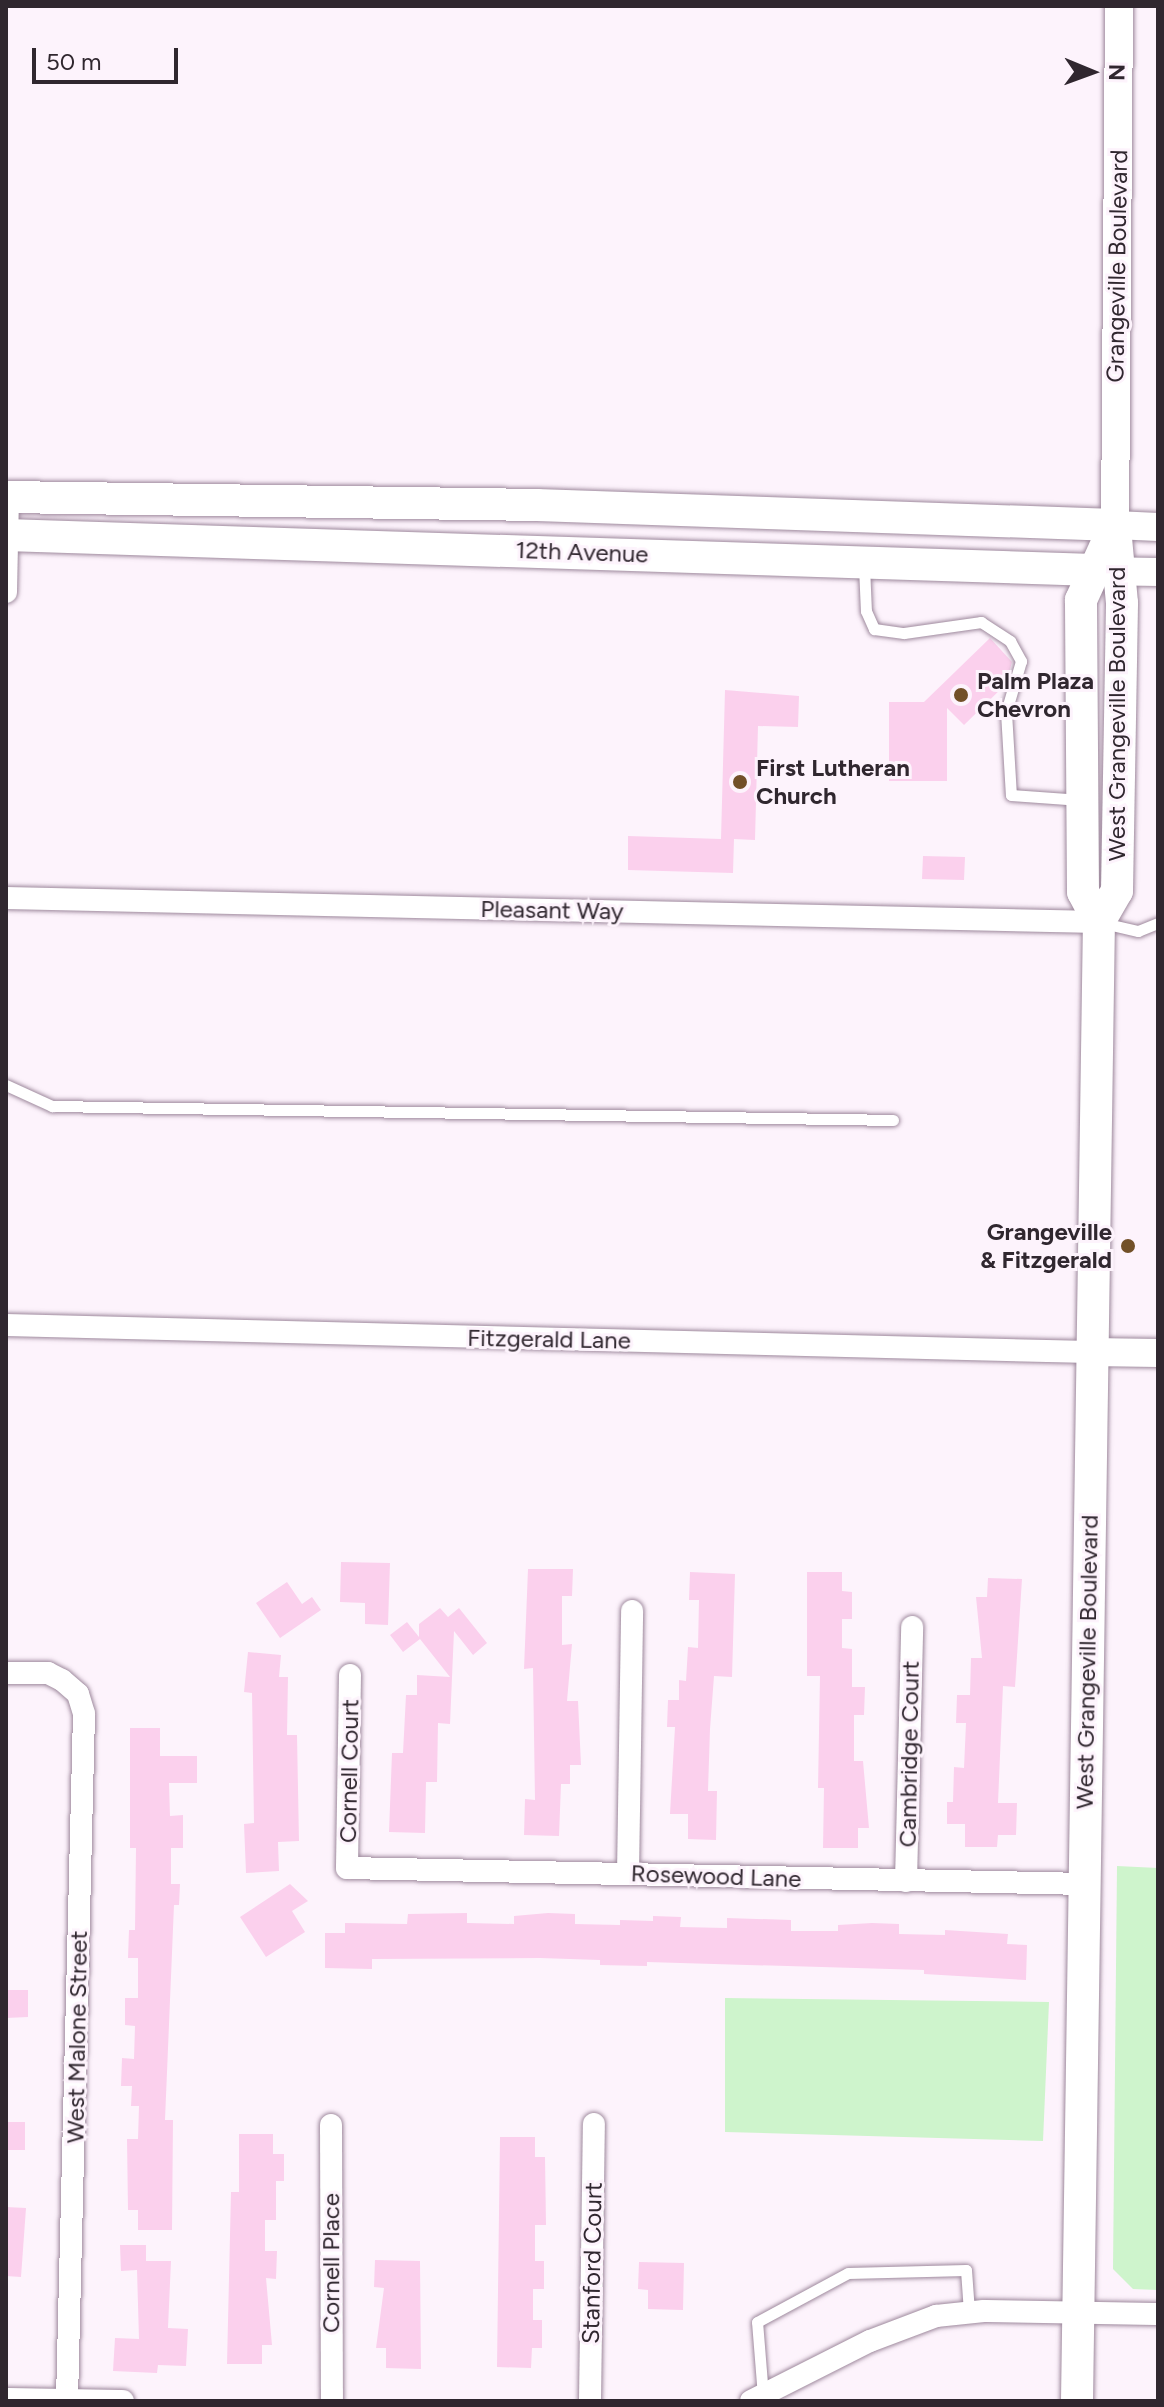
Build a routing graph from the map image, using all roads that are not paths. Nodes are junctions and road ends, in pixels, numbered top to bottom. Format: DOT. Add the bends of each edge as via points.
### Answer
graph roads {
  1 [pos="1119,6"];
  2 [pos="7,497"];
  3 [pos="1115,525"];
  4 [pos="1158,527"];
  5 [pos="7,535"];
  6 [pos="864,561"];
  7 [pos="1107,571"];
  8 [pos="1158,572"];
  9 [pos="6,592"];
  10 [pos="1083,800"];
  11 [pos="6,898"];
  12 [pos="1099,922"];
  13 [pos="1158,923"];
  14 [pos="6,1085"];
  15 [pos="893,1120"];
  16 [pos="6,1325"];
  17 [pos="1091,1352"];
  18 [pos="1158,1353"];
  19 [pos="632,1611"];
  20 [pos="912,1627"];
  21 [pos="6,1673"];
  22 [pos="350,1675"];
  23 [pos="347,1868"];
  24 [pos="628,1874"];
  25 [pos="906,1881"];
  26 [pos="1084,1884"];
  27 [pos="594,2124"];
  28 [pos="331,2125"];
  29 [pos="969,2312"];
  30 [pos="1078,2314"];
  31 [pos="1158,2314"];
  32 [pos="757,2398"];
  33 [pos="6,2399"];
  34 [pos="67,2400"];
  35 [pos="123,2401"];
  36 [pos="332,2401"];
  37 [pos="590,2401"];
  38 [pos="1077,2401"];
  1 -- 3 [label="street, Grangeville Boulevard"];
  2 -- 3 [label="main road, 12th Avenue" via="522,505"];
  2 -- 5 [label="street"];
  3 -- 4 [label="street, 12th Avenue"];
  3 -- 7 [label="main road, West Grangeville Boulevard"];
  5 -- 6 [label="main road, 12th Avenue"];
  5 -- 9 [label="street"];
  6 -- 7 [label="main road, 12th Avenue"];
  6 -- 10 [label="lane" via="866,611 874,629 904,633 981,622 1010,641 1021,661 1006,712 1011,795"];
  7 -- 8 [label="street, 12th Avenue"];
  7 -- 10 [label="main road, West Grangeville Boulevard" via="1081,600"];
  7 -- 12 [label="main road, West Grangeville Boulevard" via="1117,891"];
  10 -- 12 [label="main road, West Grangeville Boulevard" via="1083,892"];
  11 -- 12 [label="street, Pleasant Way"];
  12 -- 13 [label="lane" via="1138,931"];
  12 -- 17 [label="main road, West Grangeville Boulevard"];
  14 -- 15 [label="lane" via="52,1106"];
  16 -- 17 [label="street, Fitzgerald Lane"];
  17 -- 18 [label="street"];
  17 -- 26 [label="main road, West Grangeville Boulevard"];
  19 -- 24 [label="street"];
  20 -- 25 [label="street, Cambridge Court"];
  21 -- 34 [label="street, West Malone Street" via="48,1673 62,1680 78,1694 84,1714"];
  22 -- 23 [label="street, Cornell Court"];
  23 -- 24 [label="street, Rosewood Lane"];
  24 -- 25 [label="street, Rosewood Lane"];
  25 -- 26 [label="street, Rosewood Lane"];
  26 -- 30 [label="main road, West Grangeville Boulevard"];
  27 -- 37 [label="street, Stanford Court"];
  28 -- 36 [label="street, Cornell Place"];
  29 -- 30 [label="street"];
  29 -- 32 [label="street" via="906,2326"];
  29 -- 32 [label="lane" via="966,2270 848,2273 757,2322"];
  30 -- 31 [label="street"];
  30 -- 38 [label="main road, West Grangeville Boulevard"];
  33 -- 34 [label="street"];
  34 -- 35 [label="street"];
}
